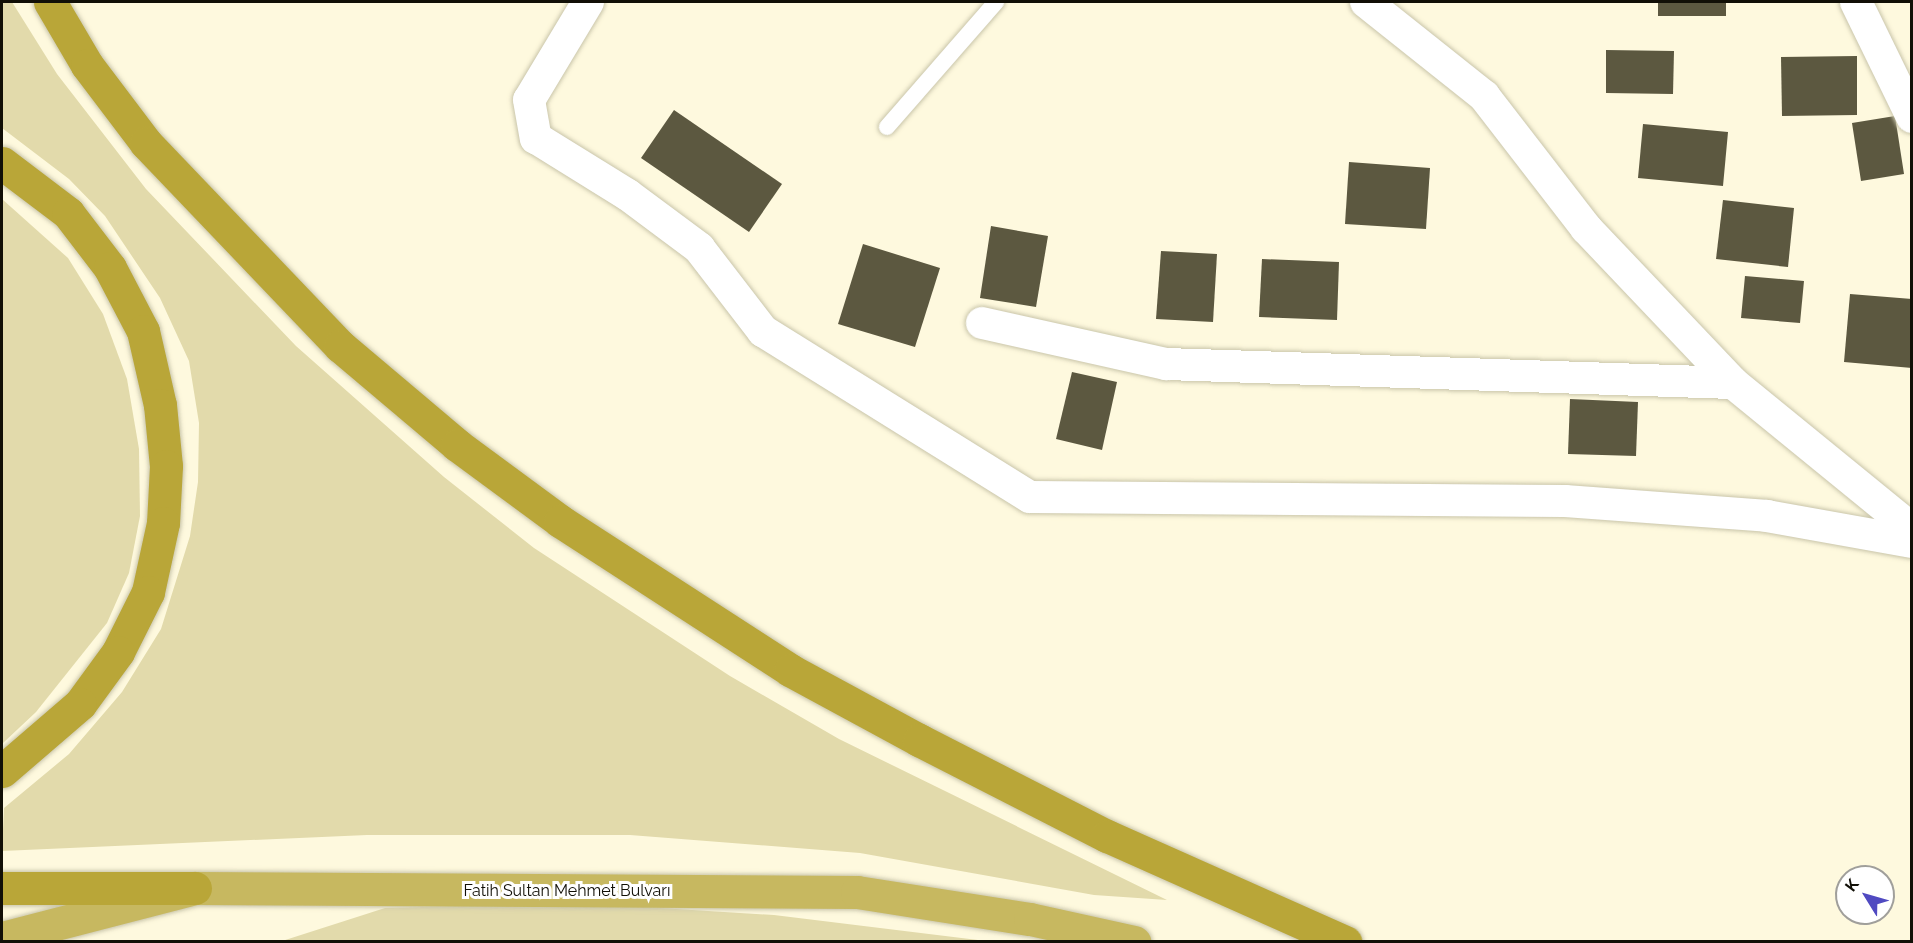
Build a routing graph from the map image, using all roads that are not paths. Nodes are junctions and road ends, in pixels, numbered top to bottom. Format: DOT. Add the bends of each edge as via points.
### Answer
graph roads {
  1 [pos="50,2"];
  2 [pos="588,2"];
  3 [pos="996,2"];
  4 [pos="1366,2"];
  5 [pos="1857,2"];
  6 [pos="1911,117"];
  7 [pos="887,127"];
  8 [pos="2,163"];
  9 [pos="982,323"];
  10 [pos="1734,383"];
  11 [pos="1911,529"];
  12 [pos="1911,542"];
  13 [pos="2,771"];
  14 [pos="2,888"];
  15 [pos="195,888"];
  16 [pos="2,938"];
  17 [pos="1134,942"];
  18 [pos="1345,942"];
  1 -- 18 [label="highway" via="87,65 146,143 340,346 457,445 560,522 790,670 919,740 1107,836"];
  2 -- 12 [label="street" via="529,100 536,138 628,195 699,248 763,331 1030,497 1565,501 1767,516"];
  3 -- 7 [label="lane"];
  4 -- 10 [label="street" via="1484,96 1586,228"];
  5 -- 6 [label="street"];
  8 -- 13 [label="highway" via="68,213 110,268 143,331 160,405 166,466 163,523 148,592 118,652 80,704"];
  9 -- 10 [label="street" via="1166,364"];
  10 -- 11 [label="street"];
  14 -- 15 [label="highway"];
  15 -- 16 [label="highway, Fatih Sultan Mehmet Bulvarı"];
  15 -- 17 [label="highway, Fatih Sultan Mehmet Bulvarı" via="857,892 1030,919"];
}
